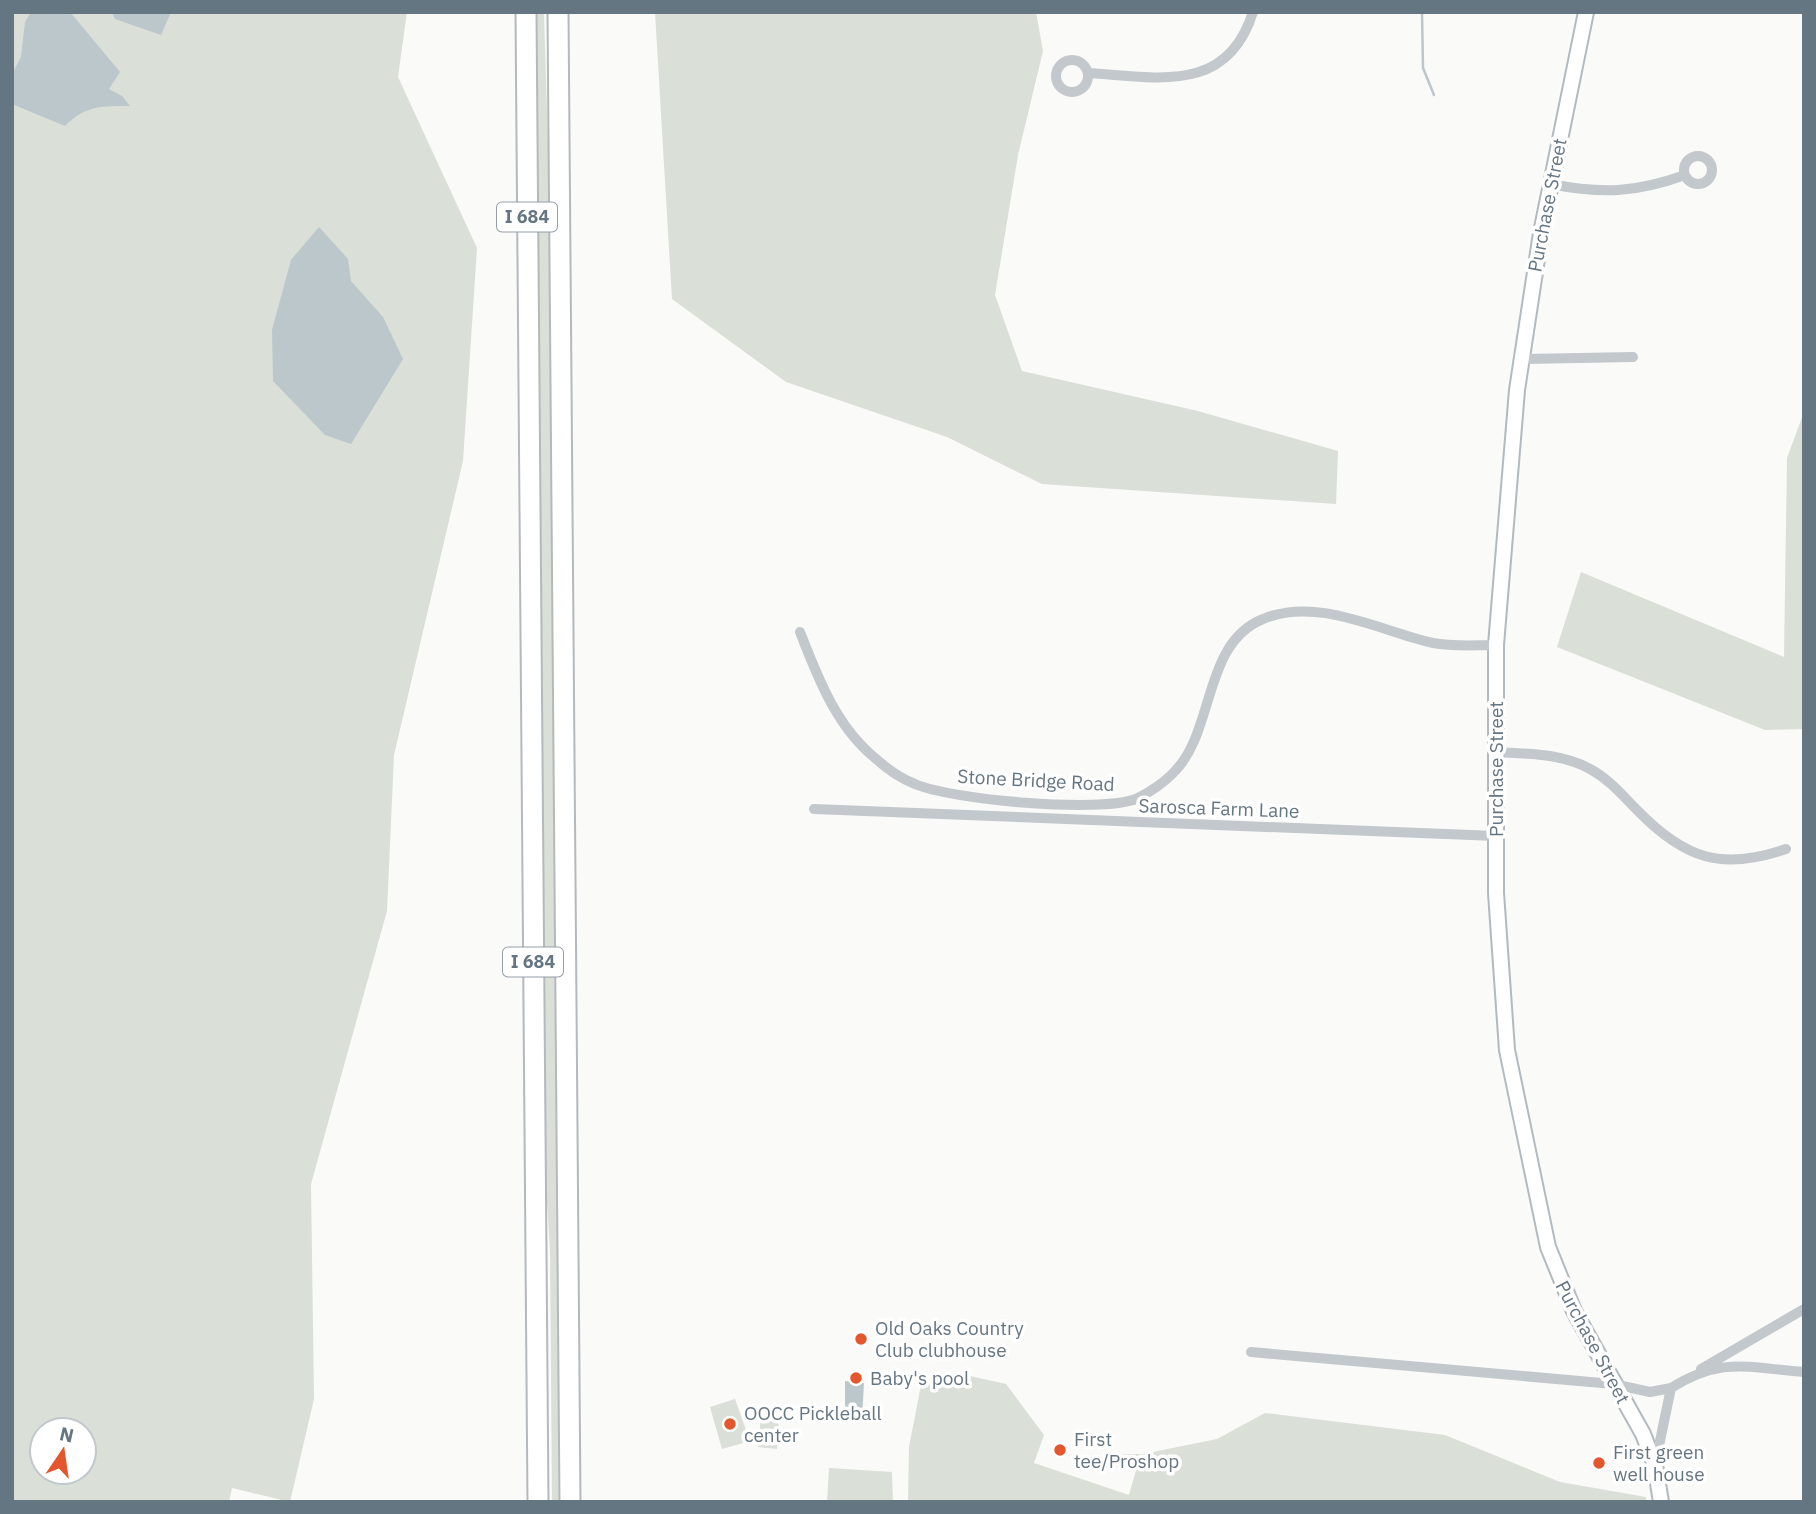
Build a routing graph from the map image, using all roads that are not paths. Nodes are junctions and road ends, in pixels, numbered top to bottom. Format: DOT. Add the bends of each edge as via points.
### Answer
graph roads {
  1 [pos="526,12"];
  2 [pos="558,12"];
  3 [pos="1253,12"];
  4 [pos="1586,12"];
  5 [pos="1088,73"];
  6 [pos="1685,175"];
  7 [pos="1550,184"];
  8 [pos="1633,357"];
  9 [pos="1522,359"];
  10 [pos="800,632"];
  11 [pos="1496,645"];
  12 [pos="1496,752"];
  13 [pos="814,809"];
  14 [pos="1496,836"];
  15 [pos="1786,849"];
  16 [pos="1804,1308"];
  17 [pos="1251,1352"];
  18 [pos="1696,1372"];
  19 [pos="1804,1372"];
  20 [pos="1613,1384"];
  21 [pos="1671,1388"];
  22 [pos="1655,1465"];
  23 [pos="538,1502"];
  24 [pos="570,1502"];
  25 [pos="1661,1502"];
  1 -- 23 [label="highway, I 684"];
  2 -- 24 [label="highway, I 684"];
  3 -- 5 [label="street" via="1239,43 1211,70 1175,78"];
  4 -- 7 [label="main road, Purchase Street"];
  6 -- 7 [label="street" via="1649,188 1617,192"];
  7 -- 9 [label="main road, Purchase Street"];
  8 -- 9 [label="street"];
  9 -- 11 [label="main road, Purchase Street"];
  10 -- 11 [label="street, Stone Bridge Road" via="830,702 853,737 913,784 973,797 1074,804 1137,798 1174,772 1191,751 1222,663 1247,629 1261,619 1298,611 1390,629 1433,643"];
  11 -- 12 [label="main road, Purchase Street"];
  12 -- 14 [label="main road, Purchase Street"];
  12 -- 15 [label="street" via="1551,755 1591,769 1657,830 1707,858 1750,860"];
  13 -- 14 [label="street, Sarosca Farm Lane"];
  14 -- 20 [label="main road, Purchase Street" via="1503,1020 1539,1209 1559,1279"];
  16 -- 18 [label="street"];
  17 -- 20 [label="street"];
  18 -- 19 [label="street" via="1730,1365"];
  18 -- 21 [label="street"];
  20 -- 21 [label="street" via="1650,1392"];
  20 -- 22 [label="main road, Purchase Street" via="1643,1434"];
  21 -- 22 [label="street"];
  22 -- 25 [label="main road, Purchase Street"];
}
